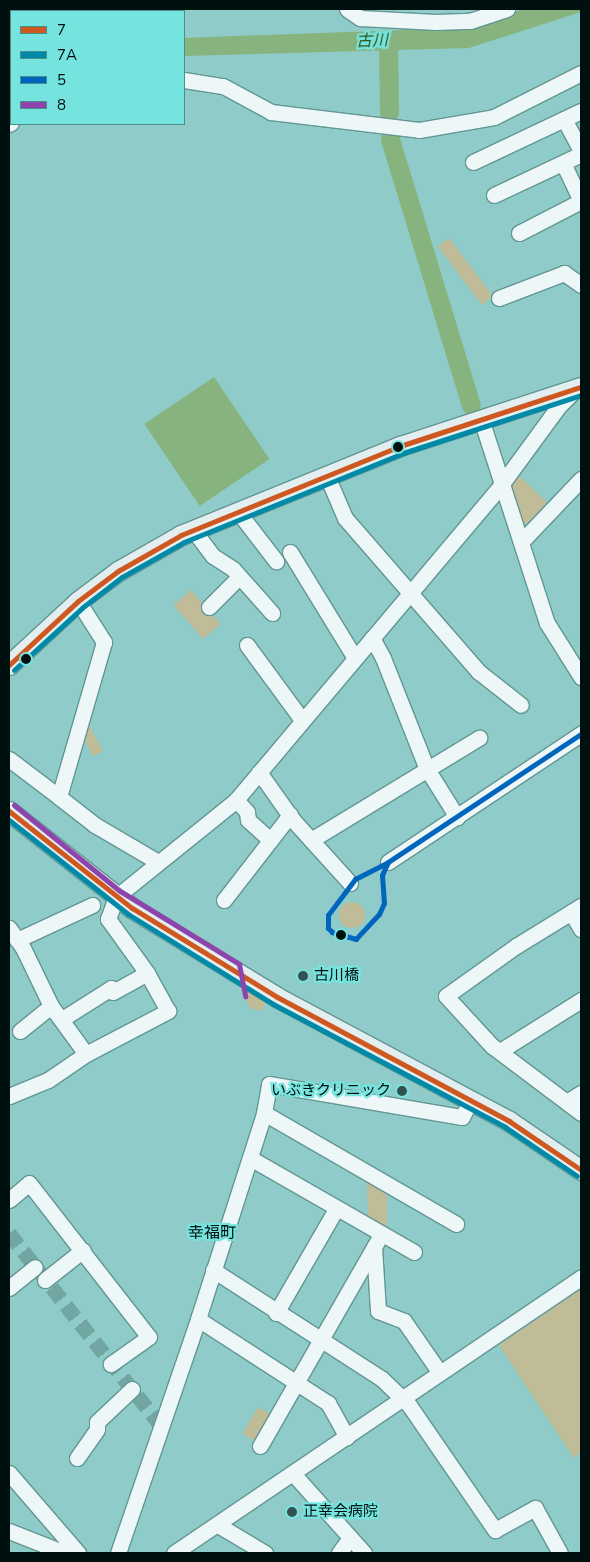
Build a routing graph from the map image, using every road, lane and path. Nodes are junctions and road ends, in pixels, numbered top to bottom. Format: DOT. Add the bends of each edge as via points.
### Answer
graph roads {
  1 [pos="347,9"];
  2 [pos="507,9"];
  3 [pos="581,73"];
  4 [pos="185,80"];
  5 [pos="581,111"];
  6 [pos="564,119"];
  7 [pos="581,152"];
  8 [pos="473,162"];
  9 [pos="563,163"];
  10 [pos="494,195"];
  11 [pos="519,233"];
  12 [pos="581,285"];
  13 [pos="500,298"];
  14 [pos="580,387"];
  15 [pos="481,419"];
  16 [pos="327,476"];
  17 [pos="581,479"];
  18 [pos="502,485"];
  19 [pos="239,513"];
  20 [pos="194,531"];
  21 [pos="522,542"];
  22 [pos="290,552"];
  23 [pos="276,561"];
  24 [pos="240,577"];
  25 [pos="409,593"];
  26 [pos="78,601"];
  27 [pos="209,606"];
  28 [pos="272,614"];
  29 [pos="372,638"];
  30 [pos="247,645"];
  31 [pos="355,658"];
  32 [pos="9,665"];
  33 [pos="581,677"];
  34 [pos="521,706"];
  35 [pos="302,720"];
  36 [pos="581,734"];
  37 [pos="478,738"];
  38 [pos="9,759"];
  39 [pos="427,769"];
  40 [pos="259,772"];
  41 [pos="59,797"];
  42 [pos="236,800"];
  43 [pos="9,812"];
  44 [pos="290,815"];
  45 [pos="457,817"];
  46 [pos="270,840"];
  47 [pos="311,840"];
  48 [pos="158,862"];
  49 [pos="388,862"];
  50 [pos="347,879"];
  51 [pos="116,897"];
  52 [pos="224,900"];
  53 [pos="92,905"];
  54 [pos="576,909"];
  55 [pos="581,929"];
  56 [pos="13,934"];
  57 [pos="147,973"];
  58 [pos="581,1000"];
  59 [pos="51,1006"];
  60 [pos="62,1019"];
  61 [pos="20,1031"];
  62 [pos="500,1051"];
  63 [pos="86,1054"];
  64 [pos="581,1092"];
  65 [pos="9,1096"];
  66 [pos="472,1100"];
  67 [pos="568,1101"];
  68 [pos="264,1112"];
  69 [pos="581,1113"];
  70 [pos="250,1158"];
  71 [pos="581,1170"];
  72 [pos="9,1200"];
  73 [pos="336,1209"];
  74 [pos="456,1224"];
  75 [pos="378,1241"];
  76 [pos="82,1250"];
  77 [pos="414,1252"];
  78 [pos="35,1267"];
  79 [pos="213,1270"];
  80 [pos="581,1277"];
  81 [pos="45,1280"];
  82 [pos="9,1288"];
  83 [pos="276,1313"];
  84 [pos="198,1319"];
  85 [pos="321,1341"];
  86 [pos="111,1364"];
  87 [pos="440,1373"];
  88 [pos="297,1383"];
  89 [pos="132,1389"];
  90 [pos="403,1399"];
  91 [pos="347,1436"];
  92 [pos="260,1446"];
  93 [pos="77,1458"];
  94 [pos="9,1473"];
  95 [pos="297,1478"];
  96 [pos="218,1525"];
  97 [pos="9,1531"];
  98 [pos="350,1538"];
  99 [pos="72,1553"];
  100 [pos="118,1553"];
  101 [pos="174,1553"];
  102 [pos="265,1553"];
  103 [pos="339,1553"];
  104 [pos="364,1553"];
  105 [pos="560,1553"];
  1 -- 2 [label="street" via="360,18 436,22 476,20"];
  3 -- 4 [label="street" via="494,117 418,130 271,112 223,86"];
  5 -- 6 [label="street"];
  6 -- 7 [label="street"];
  6 -- 8 [label="street"];
  7 -- 9 [label="street"];
  9 -- 10 [label="street"];
  9 -- 11 [label="street" via="581,201"];
  12 -- 13 [label="street" via="564,273"];
  14 -- 15 [label="main road"];
  14 -- 18 [label="street" via="558,407"];
  15 -- 16 [label="main road" via="400,446"];
  15 -- 18 [label="street"];
  16 -- 19 [label="main road"];
  16 -- 25 [label="street" via="345,518"];
  17 -- 21 [label="street"];
  18 -- 21 [label="street"];
  18 -- 25 [label="street"];
  19 -- 20 [label="main road"];
  19 -- 23 [label="street"];
  20 -- 24 [label="street" via="213,556"];
  20 -- 26 [label="main road" via="125,566"];
  21 -- 33 [label="street" via="547,623"];
  22 -- 31 [label="street"];
  24 -- 27 [label="street"];
  24 -- 28 [label="street"];
  25 -- 29 [label="street"];
  25 -- 34 [label="street" via="479,672"];
  26 -- 32 [label="main road"];
  26 -- 41 [label="street" via="104,642"];
  29 -- 31 [label="street"];
  29 -- 39 [label="street"];
  30 -- 35 [label="street"];
  31 -- 35 [label="street"];
  35 -- 40 [label="street"];
  36 -- 45 [label="street"];
  37 -- 39 [label="street"];
  38 -- 41 [label="street"];
  39 -- 45 [label="street"];
  39 -- 47 [label="street"];
  40 -- 42 [label="street"];
  40 -- 44 [label="street"];
  41 -- 48 [label="street" via="95,825"];
  42 -- 46 [label="street" via="247,812 248,820"];
  42 -- 48 [label="street"];
  43 -- 51 [label="main road"];
  44 -- 46 [label="street"];
  44 -- 47 [label="street"];
  45 -- 49 [label="street"];
  46 -- 52 [label="street"];
  47 -- 50 [label="street"];
  48 -- 51 [label="street"];
  51 -- 57 [label="street" via="108,919"];
  51 -- 66 [label="main road" via="277,997"];
  53 -- 56 [label="street"];
  54 -- 55 [label="street"];
  54 -- 62 [label="street" via="446,996"];
  56 -- 59 [label="street"];
  57 -- 60 [label="street" via="113,992 111,988"];
  57 -- 63 [label="street" via="168,1011"];
  58 -- 62 [label="street"];
  59 -- 60 [label="street"];
  59 -- 61 [label="street"];
  60 -- 63 [label="street"];
  62 -- 67 [label="street"];
  63 -- 65 [label="street" via="48,1080"];
  64 -- 67 [label="street"];
  66 -- 68 [label="street" via="462,1117 269,1084"];
  66 -- 71 [label="main road"];
  67 -- 69 [label="street"];
  68 -- 70 [label="street"];
  68 -- 74 [label="street"];
  70 -- 73 [label="street"];
  70 -- 79 [label="street"];
  72 -- 76 [label="street" via="30,1183"];
  73 -- 75 [label="street"];
  73 -- 83 [label="street"];
  75 -- 77 [label="street"];
  75 -- 85 [label="street"];
  75 -- 87 [label="street" via="378,1311 404,1321"];
  76 -- 81 [label="street"];
  76 -- 86 [label="street" via="149,1336"];
  78 -- 82 [label="street"];
  79 -- 83 [label="street"];
  79 -- 84 [label="street"];
  80 -- 87 [label="street"];
  83 -- 85 [label="street"];
  84 -- 88 [label="street"];
  84 -- 100 [label="street"];
  85 -- 88 [label="street"];
  85 -- 90 [label="street" via="382,1379"];
  87 -- 90 [label="street"];
  88 -- 91 [label="street" via="328,1403"];
  88 -- 92 [label="street"];
  89 -- 93 [label="street" via="97,1422 97,1429"];
  90 -- 91 [label="street"];
  90 -- 105 [label="street" via="496,1530 535,1508"];
  91 -- 96 [label="street"];
  94 -- 99 [label="street"];
  95 -- 98 [label="street"];
  96 -- 101 [label="street"];
  96 -- 102 [label="street"];
  97 -- 99 [label="street"];
  98 -- 103 [label="street"];
  98 -- 104 [label="street"];
}
